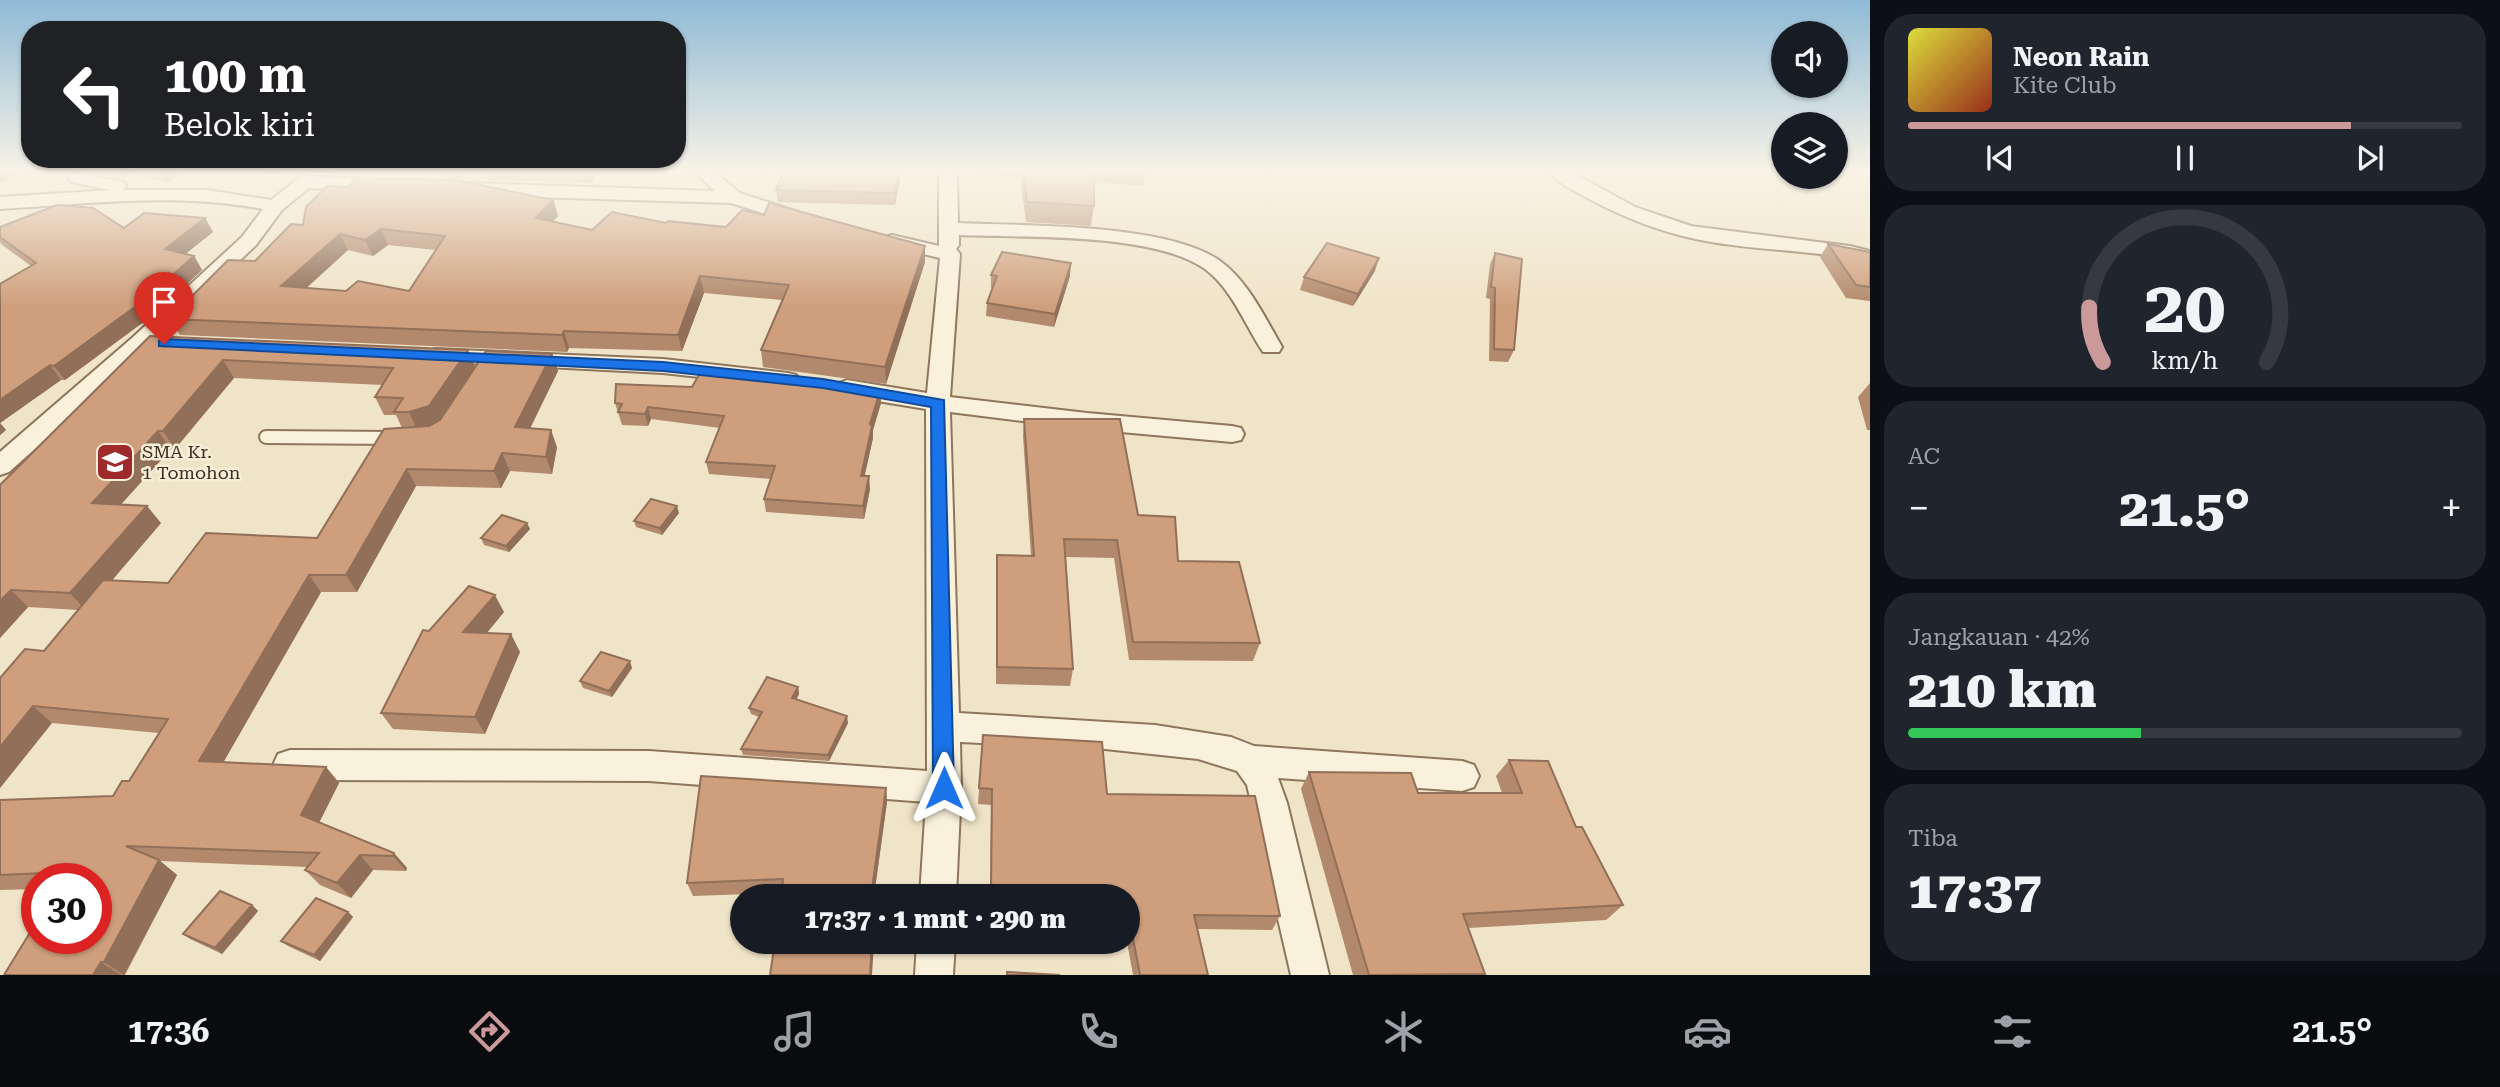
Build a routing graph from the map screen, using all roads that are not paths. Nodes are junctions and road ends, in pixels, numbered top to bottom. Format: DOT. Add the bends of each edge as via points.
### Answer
graph roads {
  1 [pos="268,216"];
  2 [pos="793,216"];
  3 [pos="949,216"];
  4 [pos="1642,216"];
  5 [pos="827,226"];
  6 [pos="949,229"];
  7 [pos="868,235"];
  8 [pos="950,254"];
  9 [pos="1870,257"];
  10 [pos="140,342"];
  11 [pos="166,344"];
  12 [pos="1271,347"];
  13 [pos="412,354"];
  14 [pos="938,403"];
  15 [pos="1232,434"];
  16 [pos="266,437"];
  17 [pos="404,438"];
  18 [pos="0,466"];
  19 [pos="943,727"];
  20 [pos="1250,761"];
  21 [pos="290,765"];
  22 [pos="1462,776"];
  23 [pos="944,788"];
  24 [pos="939,884"];
  25 [pos="935,954"];
  26 [pos="934,975"];
  27 [pos="1310,975"];
  1 -- 10 [label="street" via="249,241"];
  2 -- 5 [label="street"];
  3 -- 6 [label="street"];
  4 -- 9 [label="street" via="1708,236"];
  6 -- 8 [label="street"];
  6 -- 12 [label="street" via="1119,239 1182,248 1226,279"];
  7 -- 8 [label="street"];
  8 -- 14 [label="street"];
  10 -- 11 [label="street"];
  10 -- 18 [label="street"];
  13 -- 14 [label="street" via="487,363 663,366 817,383"];
  14 -- 15 [label="street"];
  14 -- 19 [label="street"];
  16 -- 17 [label="lane"];
  19 -- 20 [label="street" via="1182,741 1237,751"];
  19 -- 23 [label="street"];
  20 -- 22 [label="street"];
  20 -- 27 [label="street" via="1267,792"];
  21 -- 23 [label="street" via="649,766"];
  23 -- 24 [label="street"];
  25 -- 26 [label="street"];
}
